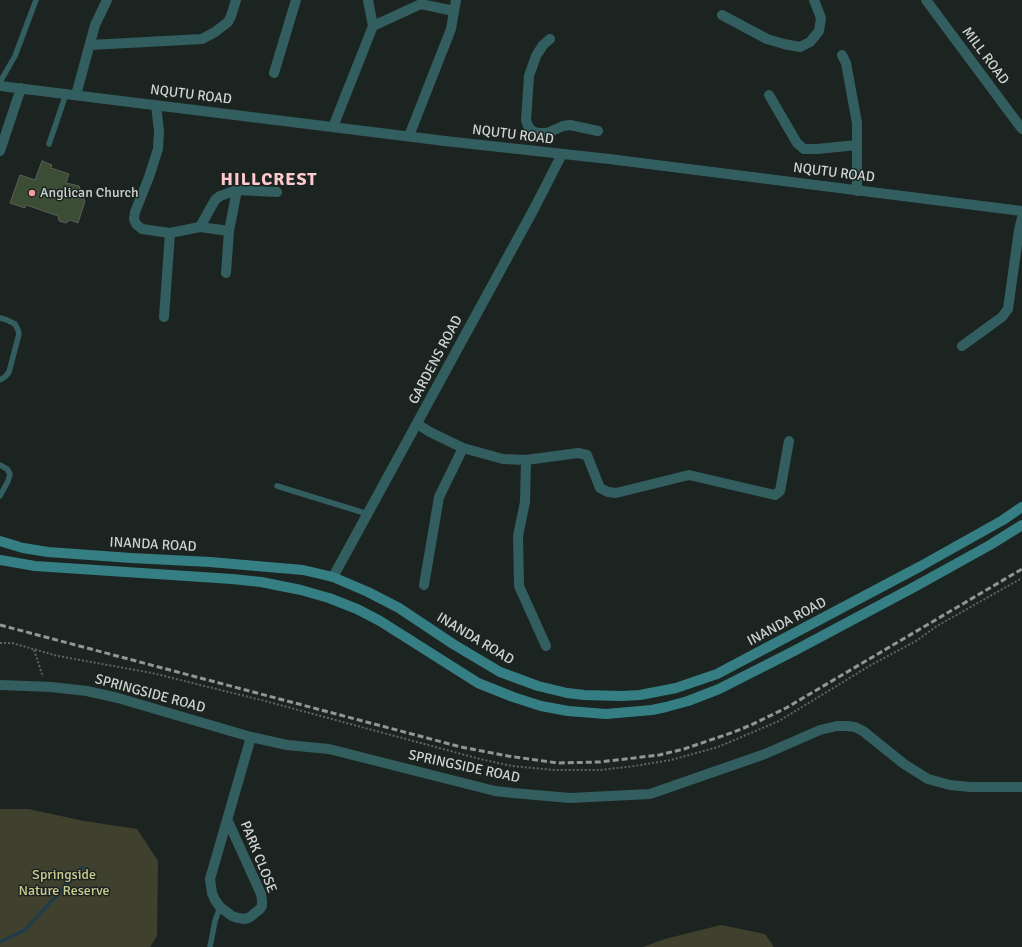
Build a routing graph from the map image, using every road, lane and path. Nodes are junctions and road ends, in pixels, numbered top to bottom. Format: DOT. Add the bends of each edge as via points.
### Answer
graph roads {
  1 [pos="36,0"];
  2 [pos="107,0"];
  3 [pos="236,0"];
  4 [pos="296,0"];
  5 [pos="368,0"];
  6 [pos="456,0"];
  7 [pos="814,0"];
  8 [pos="926,0"];
  9 [pos="418,2"];
  10 [pos="454,11"];
  11 [pos="722,15"];
  12 [pos="373,26"];
  13 [pos="550,39"];
  14 [pos="90,45"];
  15 [pos="842,55"];
  16 [pos="274,73"];
  17 [pos="0,82"];
  18 [pos="0,86"];
  19 [pos="21,88"];
  20 [pos="71,94"];
  21 [pos="769,95"];
  22 [pos="156,105"];
  23 [pos="333,127"];
  24 [pos="1022,129"];
  25 [pos="598,131"];
  26 [pos="409,136"];
  27 [pos="537,136"];
  28 [pos="49,144"];
  29 [pos="857,145"];
  30 [pos="0,151"];
  31 [pos="531,151"];
  32 [pos="562,154"];
  33 [pos="237,190"];
  34 [pos="857,191"];
  35 [pos="277,192"];
  36 [pos="1022,211"];
  37 [pos="1022,218"];
  38 [pos="200,227"];
  39 [pos="229,231"];
  40 [pos="170,233"];
  41 [pos="226,274"];
  42 [pos="164,317"];
  43 [pos="0,318"];
  44 [pos="962,346"];
  45 [pos="0,380"];
  46 [pos="417,424"];
  47 [pos="789,441"];
  48 [pos="463,448"];
  49 [pos="526,460"];
  50 [pos="0,465"];
  51 [pos="277,486"];
  52 [pos="0,496"];
  53 [pos="1022,507"];
  54 [pos="368,514"];
  55 [pos="1022,526"];
  56 [pos="0,541"];
  57 [pos="0,560"];
  58 [pos="333,578"];
  59 [pos="424,585"];
  60 [pos="546,646"];
  61 [pos="34,650"];
  62 [pos="0,685"];
  63 [pos="50,687"];
  64 [pos="251,737"];
  65 [pos="1022,787"];
  66 [pos="227,819"];
  67 [pos="220,907"];
  68 [pos="210,947"];
  1 -- 17 [label="lane" via="15,56"];
  2 -- 14 [label="street" via="95,25"];
  3 -- 14 [label="street" via="228,22 202,39"];
  4 -- 16 [label="street"];
  5 -- 12 [label="street"];
  6 -- 10 [label="street"];
  7 -- 11 [label="street" via="821,18 819,31 810,42 800,47 767,39"];
  8 -- 24 [label="street, MILL ROAD"];
  9 -- 10 [label="street"];
  9 -- 12 [label="street"];
  10 -- 26 [label="street" via="451,29"];
  12 -- 23 [label="street"];
  13 -- 27 [label="street" via="543,44 536,56 529,76 527,123"];
  14 -- 20 [label="street" via="82,78"];
  15 -- 29 [label="street" via="846,63 857,122"];
  18 -- 19 [label="street, NQUTU ROAD"];
  19 -- 20 [label="street, NQUTU ROAD"];
  19 -- 30 [label="street"];
  20 -- 22 [label="street, NQUTU ROAD"];
  20 -- 28 [label="lane"];
  21 -- 29 [label="street" via="797,143 804,149"];
  22 -- 23 [label="street, NQUTU ROAD"];
  22 -- 40 [label="street" via="158,149 134,218 142,229"];
  23 -- 26 [label="street, NQUTU ROAD"];
  25 -- 27 [label="street" via="570,125"];
  26 -- 31 [label="street, NQUTU ROAD"];
  27 -- 31 [label="street"];
  29 -- 34 [label="street"];
  31 -- 32 [label="street, NQUTU ROAD"];
  32 -- 34 [label="street, NQUTU ROAD"];
  32 -- 46 [label="street, GARDENS ROAD"];
  33 -- 35 [label="street"];
  33 -- 38 [label="street" via="216,198"];
  33 -- 39 [label="street"];
  34 -- 36 [label="street, NQUTU ROAD"];
  37 -- 44 [label="street" via="1008,309 1002,317"];
  38 -- 39 [label="street"];
  38 -- 40 [label="street"];
  39 -- 41 [label="street"];
  40 -- 42 [label="street"];
  43 -- 45 [label="lane" via="15,324 19,334 9,372"];
  46 -- 48 [label="street"];
  46 -- 54 [label="street, GARDENS ROAD"];
  47 -- 49 [label="street" via="780,491 775,495 689,475 616,493 608,492 600,488 587,455 578,453"];
  48 -- 49 [label="street" via="502,460"];
  48 -- 59 [label="street" via="439,497"];
  49 -- 60 [label="street" via="525,502 518,536 519,586"];
  50 -- 52 [label="lane" via="7,468 10,474"];
  51 -- 54 [label="lane"];
  53 -- 58 [label="main road, INANDA ROAD" via="921,566 716,674 676,688 640,695 584,695 526,682 500,672 475,658 398,608"];
  54 -- 58 [label="street, GARDENS ROAD"];
  55 -- 57 [label="main road, INANDA ROAD" via="916,586 719,689 666,707 606,714 568,711 513,697 478,682 357,609 301,590 232,578 35,566"];
  56 -- 58 [label="main road, INANDA ROAD" via="48,552 217,562 303,570"];
  61 -- 63 [label="path"];
  62 -- 63 [label="street, SPRINGSIDE ROAD"];
  63 -- 64 [label="street, SPRINGSIDE ROAD" via="118,698"];
  64 -- 65 [label="street, SPRINGSIDE ROAD" via="287,745 328,749 495,791 570,798 650,794 765,754 820,730 847,726 863,731 904,764 928,779 970,787"];
  64 -- 66 [label="street, PARK CLOSE"];
  66 -- 67 [label="street, PARK CLOSE" via="210,879 212,893"];
  66 -- 67 [label="street, PARK CLOSE" via="260,894 262,906 245,919 232,916"];
  67 -- 68 [label="lane"];
}
